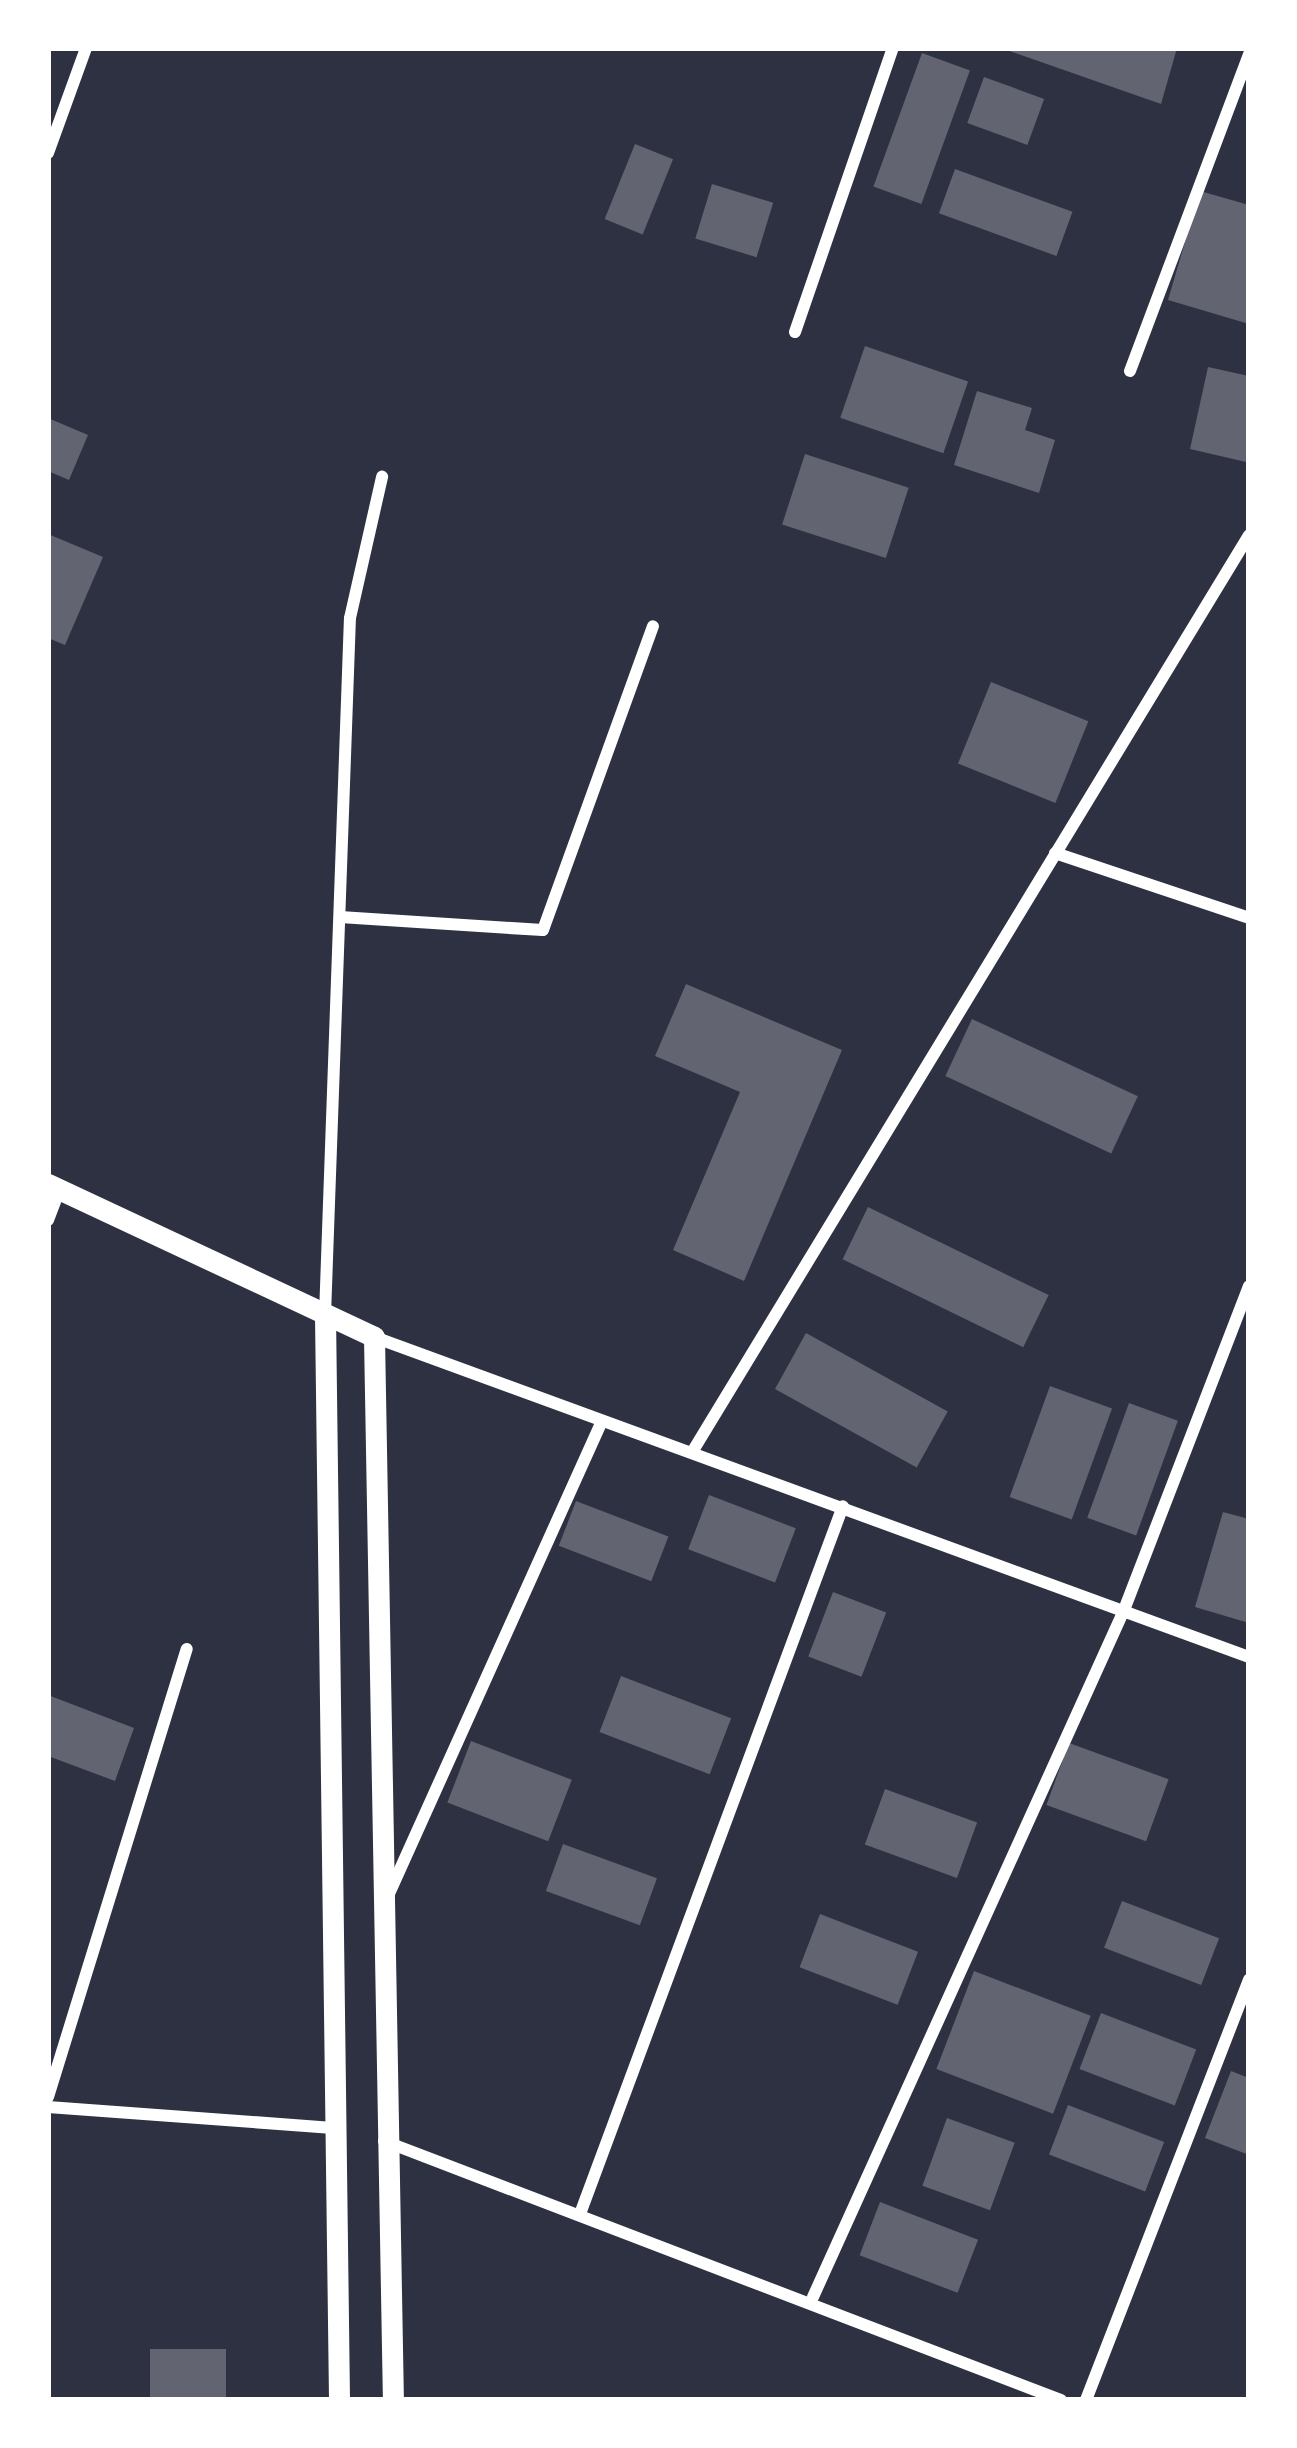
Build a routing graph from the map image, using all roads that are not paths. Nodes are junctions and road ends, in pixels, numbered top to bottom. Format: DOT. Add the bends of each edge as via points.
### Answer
graph roads {
  1 [pos="86,48"];
  2 [pos="893,48"];
  3 [pos="1249,54"];
  4 [pos="48,153"];
  5 [pos="795,332"];
  6 [pos="1130,371"];
  7 [pos="382,477"];
  8 [pos="1249,535"];
  9 [pos="653,626"];
  10 [pos="1055,854"];
  11 [pos="340,917"];
  12 [pos="1249,919"];
  13 [pos="54,1186"];
  14 [pos="48,1220"];
  15 [pos="1249,1286"];
  16 [pos="326,1315"];
  17 [pos="374,1337"];
  18 [pos="602,1421"];
  19 [pos="694,1449"];
  20 [pos="843,1506"];
  21 [pos="1124,1610"];
  22 [pos="187,1649"];
  23 [pos="1249,1657"];
  24 [pos="379,1915"];
  25 [pos="1249,1980"];
  26 [pos="48,2097"];
  27 [pos="48,2107"];
  28 [pos="335,2128"];
  29 [pos="380,2139"];
  30 [pos="580,2214"];
  31 [pos="813,2297"];
  32 [pos="339,2400"];
  33 [pos="393,2400"];
  34 [pos="1061,2400"];
  35 [pos="1086,2400"];
  1 -- 4 [label="street"];
  2 -- 5 [label="street"];
  3 -- 6 [label="street"];
  7 -- 11 [label="street" via="350,618"];
  8 -- 10 [label="street"];
  9 -- 11 [label="street" via="543,929"];
  10 -- 12 [label="street"];
  10 -- 19 [label="street"];
  11 -- 16 [label="street"];
  13 -- 14 [label="street"];
  13 -- 16 [label="street"];
  15 -- 21 [label="street"];
  16 -- 17 [label="street"];
  16 -- 28 [label="street"];
  17 -- 18 [label="street"];
  17 -- 24 [label="street"];
  18 -- 19 [label="street"];
  18 -- 24 [label="street"];
  19 -- 20 [label="street"];
  20 -- 21 [label="street"];
  20 -- 30 [label="street"];
  21 -- 23 [label="street"];
  21 -- 31 [label="street"];
  22 -- 26 [label="street"];
  24 -- 29 [label="street"];
  25 -- 35 [label="street"];
  27 -- 28 [label="street"];
  28 -- 32 [label="street"];
  29 -- 30 [label="street"];
  29 -- 33 [label="street"];
  30 -- 31 [label="street"];
  31 -- 34 [label="street"];
}
